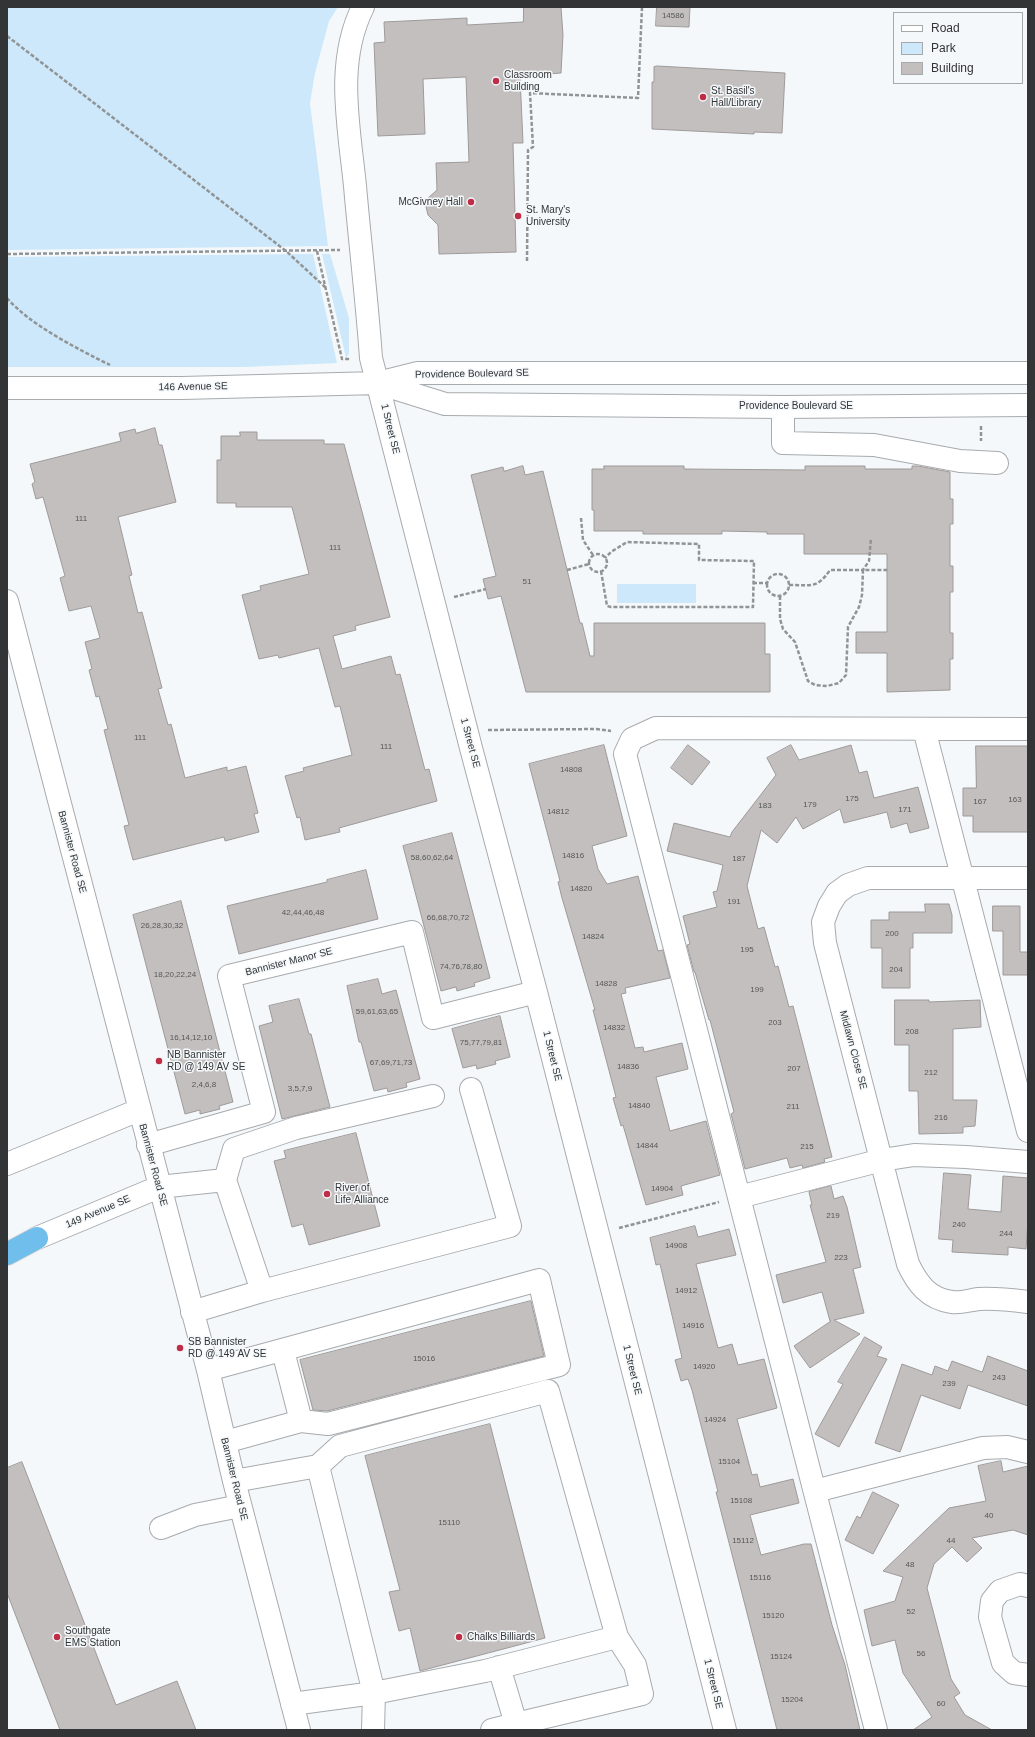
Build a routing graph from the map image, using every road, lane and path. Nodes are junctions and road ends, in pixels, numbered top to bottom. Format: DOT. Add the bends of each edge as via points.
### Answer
graph roads {
  1 [pos="364,7"];
  2 [pos="642,7"];
  3 [pos="7,36"];
  4 [pos="361,250"];
  5 [pos="286,251"];
  6 [pos="7,254"];
  7 [pos="527,261"];
  8 [pos="326,287"];
  9 [pos="7,298"];
  10 [pos="112,366"];
  11 [pos="1028,373"];
  12 [pos="378,383"];
  13 [pos="7,388"];
  14 [pos="1028,405"];
  15 [pos="783,407"];
  16 [pos="997,463"];
  17 [pos="581,518"];
  18 [pos="871,538"];
  19 [pos="594,555"];
  20 [pos="605,558"];
  21 [pos="589,564"];
  22 [pos="567,570"];
  23 [pos="863,570"];
  24 [pos="887,570"];
  25 [pos="602,571"];
  26 [pos="753,583"];
  27 [pos="766,583"];
  28 [pos="789,585"];
  29 [pos="486,589"];
  30 [pos="780,596"];
  31 [pos="452,598"];
  32 [pos="7,601"];
  33 [pos="924,729"];
  34 [pos="1028,729"];
  35 [pos="484,730"];
  36 [pos="632,738"];
  37 [pos="1028,878"];
  38 [pos="962,879"];
  39 [pos="536,992"];
  40 [pos="471,1089"];
  41 [pos="433,1096"];
  42 [pos="139,1110"];
  43 [pos="1028,1131"];
  44 [pos="148,1145"];
  45 [pos="882,1160"];
  46 [pos="1028,1162"];
  47 [pos="7,1164"];
  48 [pos="225,1180"];
  49 [pos="159,1187"];
  50 [pos="739,1197"];
  51 [pos="598,1236"];
  52 [pos="37,1238"];
  53 [pos="7,1245"];
  54 [pos="7,1254"];
  55 [pos="262,1291"];
  56 [pos="1028,1302"];
  57 [pos="192,1312"];
  58 [pos="283,1351"];
  59 [pos="208,1370"];
  60 [pos="301,1421"];
  61 [pos="225,1442"];
  62 [pos="1028,1452"];
  63 [pos="318,1466"];
  64 [pos="234,1481"];
  65 [pos="815,1491"];
  66 [pos="240,1506"];
  67 [pos="161,1528"];
  68 [pos="1028,1586"];
  69 [pos="618,1637"];
  70 [pos="498,1667"];
  71 [pos="1028,1675"];
  72 [pos="374,1692"];
  73 [pos="292,1704"];
  74 [pos="516,1724"];
  75 [pos="299,1730"];
  76 [pos="373,1730"];
  77 [pos="492,1730"];
  78 [pos="725,1730"];
  79 [pos="876,1730"];
  1 -- 4 [label="street, 1 Street SE" via="349,47 346,90"];
  2 -- 7 [label="path" via="638,98 530,92 532,147 528,150"];
  3 -- 5 [label="path"];
  4 -- 5 [label="path"];
  4 -- 12 [label="street, 1 Street SE" via="371,358"];
  5 -- 6 [label="path"];
  5 -- 8 [label="path"];
  9 -- 10 [label="path" via="18,311 77,348"];
  11 -- 12 [label="street, Providence Boulevard SE" via="418,374"];
  12 -- 13 [label="street, 146 Avenue SE" via="182,388"];
  12 -- 15 [label="street, Providence Boulevard SE" via="445,404"];
  12 -- 39 [label="street, 1 Street SE"];
  14 -- 15 [label="street, Providence Boulevard SE"];
  15 -- 16 [label="street" via="783,443 874,445 960,461"];
  17 -- 19 [label="path" via="583,540"];
  18 -- 23 [label="path" via="869,561"];
  19 -- 20 [label="path" via="600,554"];
  19 -- 21 [label="path"];
  20 -- 25 [label="path" via="606,567"];
  20 -- 26 [label="path" via="627,542 699,544 699,560 754,561"];
  21 -- 22 [label="path"];
  21 -- 25 [label="path" via="593,571"];
  23 -- 24 [label="path"];
  23 -- 28 [label="path" via="830,570 823,580 814,585"];
  23 -- 30 [label="path" via="859,607 848,627 846,675 839,683 827,686 815,685 808,681 795,642 783,629 780,619"];
  25 -- 26 [label="path" via="607,606 611,607 753,607"];
  26 -- 27 [label="path"];
  27 -- 28 [label="path" via="772,574 780,573 787,578"];
  27 -- 30 [label="path" via="770,593"];
  28 -- 30 [label="path" via="787,592"];
  29 -- 31 [label="path"];
  32 -- 42 [label="street, Bannister Road SE"];
  33 -- 34 [label="street"];
  33 -- 36 [label="street" via="656,728"];
  33 -- 38 [label="street"];
  35 -- 36 [label="path" via="596,730"];
  36 -- 50 [label="street" via="624,754"];
  37 -- 38 [label="street, Midlawn Close SE"];
  38 -- 43 [label="street"];
  38 -- 45 [label="street, Midlawn Close SE" via="868,878 848,885 837,893 823,922 825,943"];
  39 -- 44 [label="street, Bannister Manor SE" via="433,1018 412,932 229,976 264,1112"];
  39 -- 51 [label="street, 1 Street SE"];
  40 -- 55 [label="street" via="510,1226"];
  41 -- 48 [label="street" via="296,1128 234,1149"];
  42 -- 44 [label="street, Bannister Road SE"];
  42 -- 47 [label="street"];
  44 -- 49 [label="street, Bannister Road SE"];
  45 -- 46 [label="street" via="914,1155"];
  45 -- 50 [label="street"];
  45 -- 56 [label="street, Midlawn Close SE" via="908,1264 923,1290 935,1298 952,1302 979,1299"];
  48 -- 49 [label="street, 149 Avenue SE"];
  48 -- 55 [label="street"];
  49 -- 52 [label="street, 149 Avenue SE"];
  49 -- 57 [label="street, Bannister Road SE"];
  50 -- 51 [label="path" via="614,1229"];
  50 -- 65 [label="street"];
  51 -- 78 [label="street, 1 Street SE"];
  52 -- 53 [label="highway"];
  52 -- 54 [label="highway"];
  55 -- 57 [label="street"];
  57 -- 59 [label="street, Bannister Road SE"];
  58 -- 59 [label="street"];
  58 -- 60 [label="street"];
  58 -- 60 [label="street" via="539,1280 560,1365 328,1424"];
  59 -- 61 [label="street, Bannister Road SE"];
  60 -- 61 [label="street"];
  61 -- 64 [label="street, Bannister Road SE"];
  62 -- 65 [label="street" via="1007,1447 983,1448"];
  63 -- 64 [label="street"];
  63 -- 69 [label="street" via="340,1446 548,1391"];
  63 -- 72 [label="street"];
  64 -- 66 [label="street, Bannister Road SE"];
  65 -- 79 [label="street"];
  66 -- 67 [label="street" via="195,1515"];
  66 -- 73 [label="street, Bannister Road SE"];
  68 -- 71 [label="street" via="1020,1584 1000,1591 992,1601 990,1617 1003,1663 1014,1673"];
  69 -- 70 [label="street"];
  69 -- 74 [label="street" via="635,1665 642,1694"];
  70 -- 72 [label="street"];
  70 -- 74 [label="street"];
  72 -- 73 [label="street"];
  72 -- 76 [label="street"];
  73 -- 75 [label="street, Bannister Road SE"];
  74 -- 77 [label="street"];
}
